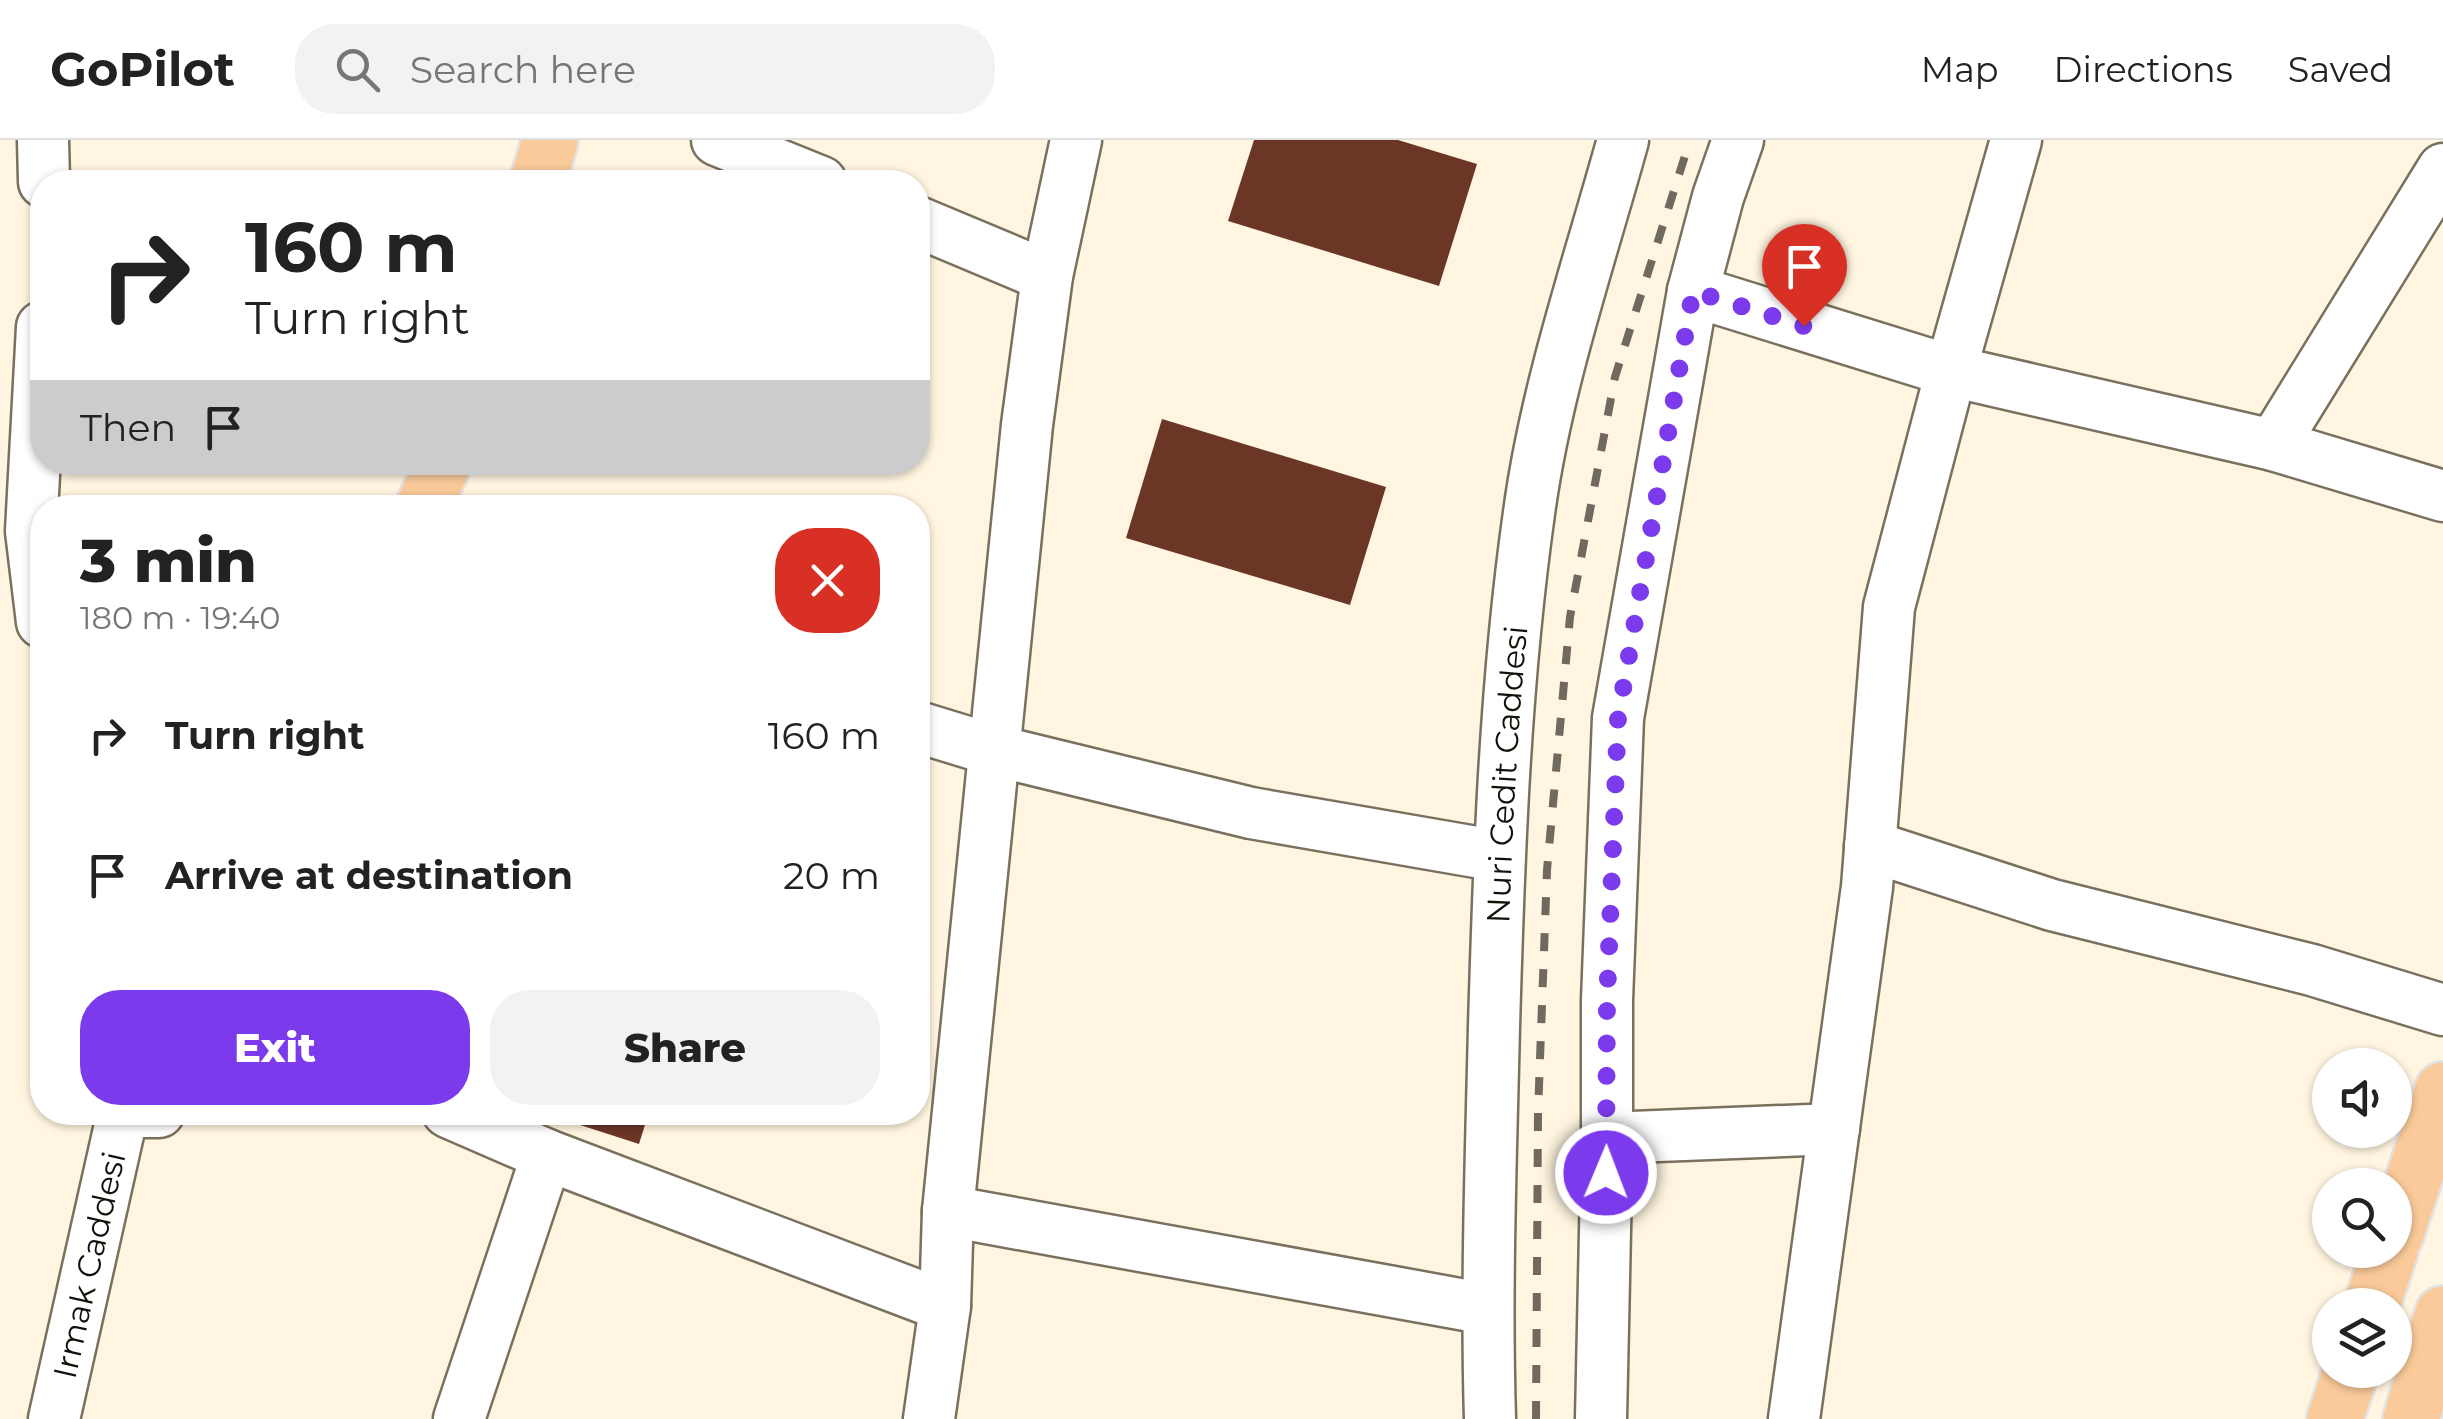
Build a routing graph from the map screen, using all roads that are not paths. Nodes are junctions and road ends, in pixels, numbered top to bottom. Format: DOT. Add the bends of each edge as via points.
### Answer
graph roads {
  1 [pos="42,140"];
  2 [pos="550,140"];
  3 [pos="718,140"];
  4 [pos="1076,140"];
  5 [pos="1624,140"];
  6 [pos="1738,140"];
  7 [pos="2016,140"];
  8 [pos="2443,169"];
  9 [pos="43,170"];
  10 [pos="541,170"];
  11 [pos="791,170"];
  12 [pos="930,227"];
  13 [pos="1047,276"];
  14 [pos="1693,291"];
  15 [pos="1951,371"];
  16 [pos="2273,445"];
  17 [pos="2443,496"];
  18 [pos="930,731"];
  19 [pos="993,750"];
  20 [pos="1870,846"];
  21 [pos="1499,856"];
  22 [pos="2443,1010"];
  23 [pos="2443,1090"];
  24 [pos="120,1125"];
  25 [pos="478,1125"];
  26 [pos="1834,1129"];
  27 [pos="1608,1138"];
  28 [pos="548,1156"];
  29 [pos="2412,1184"];
  30 [pos="948,1211"];
  31 [pos="945,1306"];
  32 [pos="1487,1309"];
  33 [pos="2443,1314"];
  34 [pos="2345,1388"];
  35 [pos="2424,1401"];
  36 [pos="54,1419"];
  37 [pos="459,1419"];
  38 [pos="930,1419"];
  39 [pos="1490,1419"];
  40 [pos="1601,1419"];
  41 [pos="1794,1419"];
  42 [pos="2335,1419"];
  1 -- 9 [label="street"];
  2 -- 10 [label="main road"];
  3 -- 11 [label="street"];
  4 -- 13 [label="street"];
  5 -- 21 [label="street, Nuri Cedit Caddesi" via="1551,402 1529,511"];
  6 -- 14 [label="street"];
  7 -- 15 [label="street"];
  8 -- 16 [label="street"];
  12 -- 13 [label="street"];
  13 -- 19 [label="street"];
  14 -- 15 [label="street"];
  14 -- 27 [label="street" via="1618,718"];
  15 -- 16 [label="street"];
  15 -- 20 [label="street" via="1890,606"];
  16 -- 17 [label="street"];
  18 -- 19 [label="street"];
  19 -- 21 [label="street" via="1250,812"];
  19 -- 30 [label="street"];
  20 -- 22 [label="street" via="2052,905"];
  20 -- 26 [label="street"];
  21 -- 32 [label="street, Nuri Cedit Caddesi"];
  23 -- 29 [label="main road"];
  24 -- 36 [label="street, Irmak Caddesi"];
  25 -- 28 [label="street"];
  26 -- 27 [label="street"];
  26 -- 41 [label="street"];
  27 -- 40 [label="street"];
  28 -- 31 [label="street"];
  28 -- 37 [label="street"];
  30 -- 31 [label="street"];
  30 -- 32 [label="street"];
  31 -- 38 [label="street"];
  32 -- 39 [label="street, Nuri Cedit Caddesi"];
  33 -- 35 [label="main road"];
  34 -- 42 [label="main road"];
}
